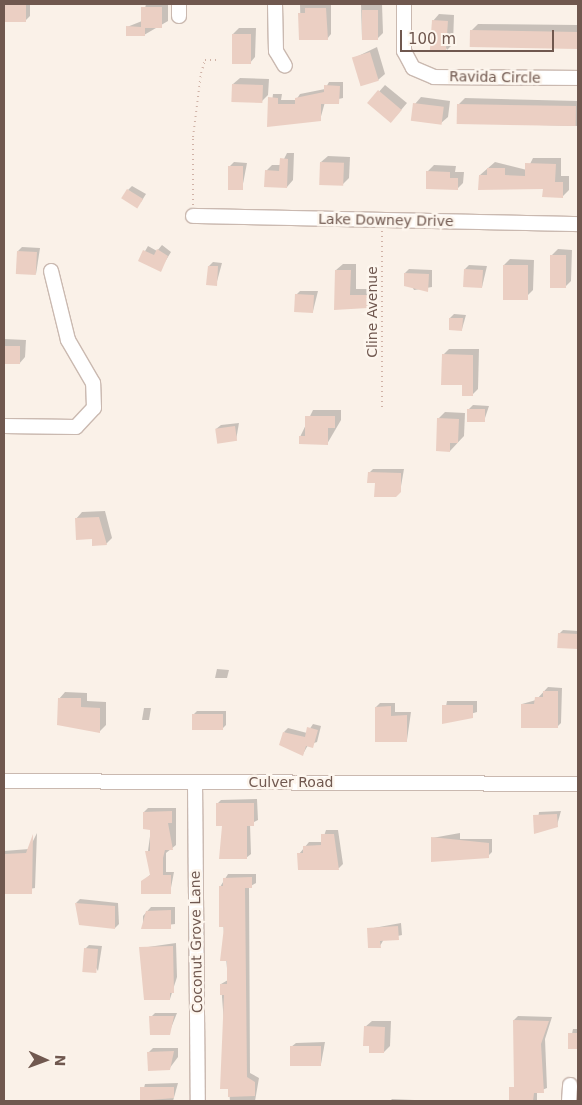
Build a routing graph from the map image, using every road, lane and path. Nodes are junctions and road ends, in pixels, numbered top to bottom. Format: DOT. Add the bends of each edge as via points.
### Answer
graph roads {
  1 [pos="275,4"];
  2 [pos="404,4"];
  3 [pos="219,60"];
  4 [pos="285,66"];
  5 [pos="578,78"];
  6 [pos="193,216"];
  7 [pos="382,218"];
  8 [pos="578,224"];
  9 [pos="51,271"];
  10 [pos="382,407"];
  11 [pos="4,426"];
  12 [pos="4,781"];
  13 [pos="195,782"];
  14 [pos="578,784"];
  15 [pos="570,1085"];
  16 [pos="198,1101"];
  17 [pos="569,1101"];
  1 -- 4 [label="street" via="276,51"];
  2 -- 5 [label="street, Ravida Circle" via="404,51 414,68 434,77"];
  3 -- 6 [label="path" via="205,60 201,73 192,137"];
  6 -- 7 [label="street, Lake Downey Drive"];
  7 -- 8 [label="street, Lake Downey Drive"];
  7 -- 10 [label="path, Cline Avenue"];
  9 -- 11 [label="street" via="68,340 93,383 94,408 76,427"];
  12 -- 13 [label="street, Culver Road"];
  13 -- 14 [label="street, Culver Road"];
  13 -- 16 [label="street, Coconut Grove Lane"];
  15 -- 17 [label="street"];
}
